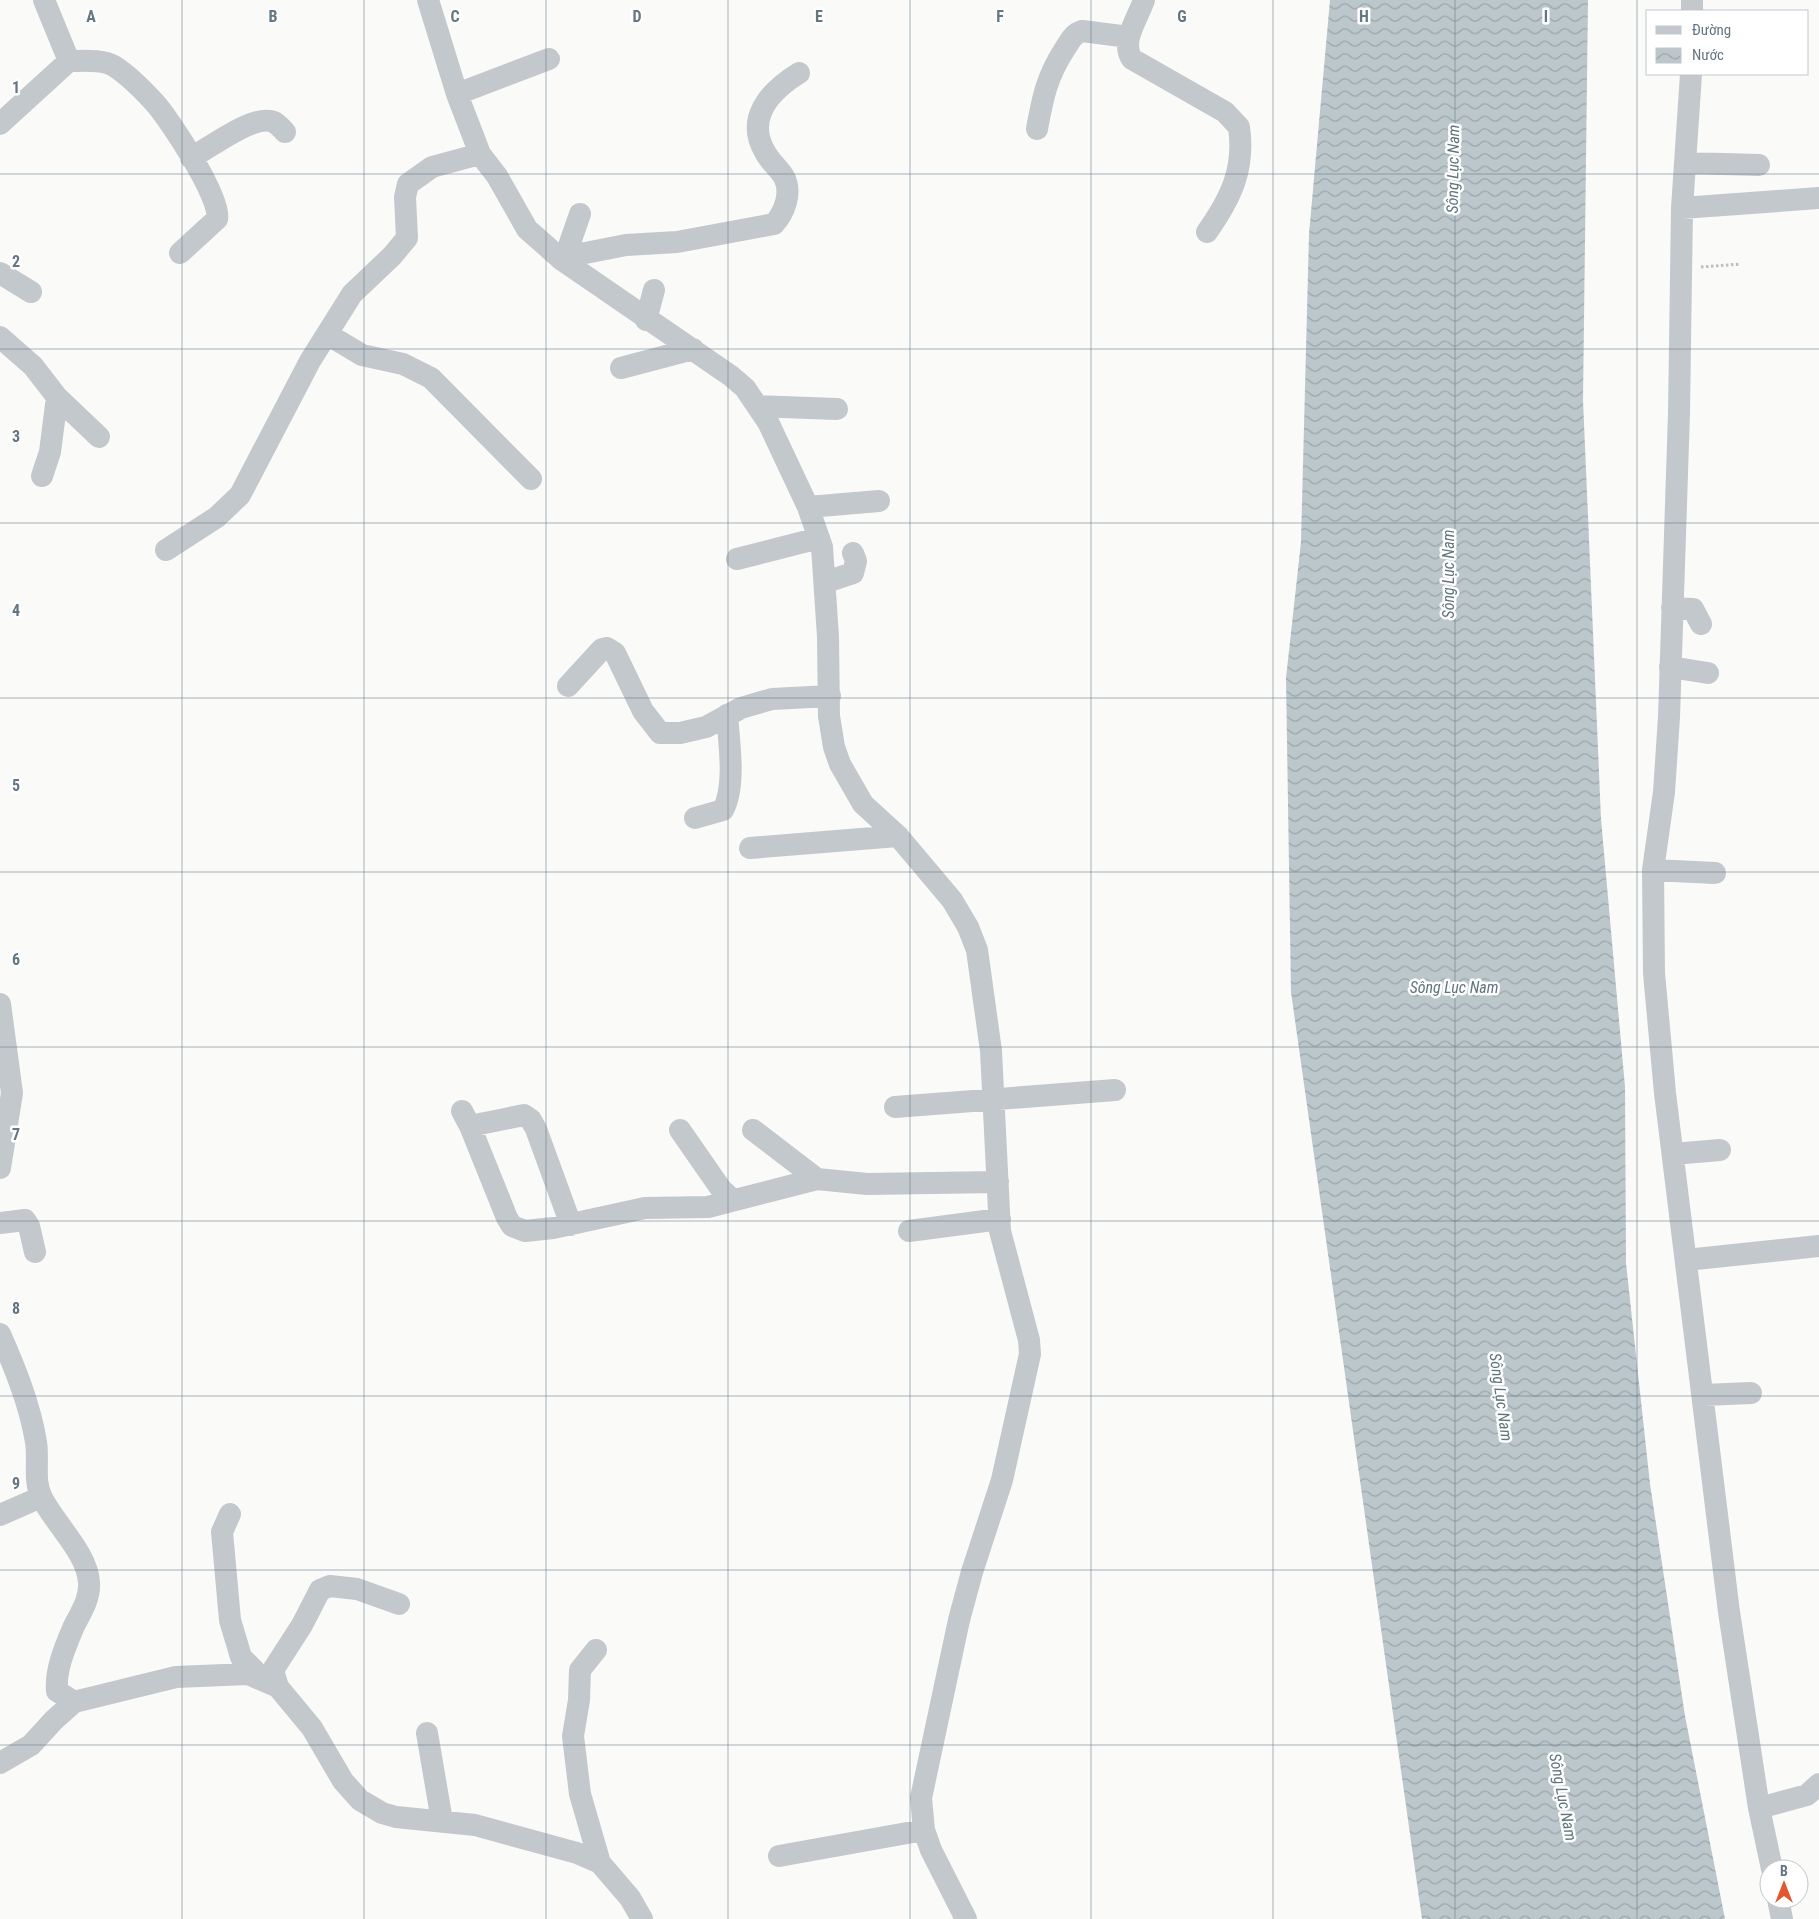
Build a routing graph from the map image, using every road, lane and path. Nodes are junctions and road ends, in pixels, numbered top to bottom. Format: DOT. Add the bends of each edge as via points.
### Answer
graph roads {
  1 [pos="44,0"];
  2 [pos="428,0"];
  3 [pos="1144,0"];
  4 [pos="1129,37"];
  5 [pos="549,59"];
  6 [pos="69,61"];
  7 [pos="799,73"];
  8 [pos="1691,75"];
  9 [pos="457,94"];
  10 [pos="0,124"];
  11 [pos="1036,129"];
  12 [pos="285,132"];
  13 [pos="480,154"];
  14 [pos="191,158"];
  15 [pos="1686,163"];
  16 [pos="1759,165"];
  17 [pos="1819,198"];
  18 [pos="1682,208"];
  19 [pos="580,214"];
  20 [pos="1207,232"];
  21 [pos="180,253"];
  22 [pos="563,259"];
  23 [pos="1740,264"];
  24 [pos="1680,268"];
  25 [pos="0,273"];
  26 [pos="654,290"];
  27 [pos="30,292"];
  28 [pos="646,320"];
  29 [pos="327,334"];
  30 [pos="0,337"];
  31 [pos="693,349"];
  32 [pos="621,368"];
  33 [pos="57,397"];
  34 [pos="758,406"];
  35 [pos="837,409"];
  36 [pos="99,437"];
  37 [pos="42,476"];
  38 [pos="531,480"];
  39 [pos="879,501"];
  40 [pos="808,506"];
  41 [pos="819,538"];
  42 [pos="166,550"];
  43 [pos="853,553"];
  44 [pos="736,559"];
  45 [pos="826,582"];
  46 [pos="1672,608"];
  47 [pos="1701,624"];
  48 [pos="1670,667"];
  49 [pos="1708,673"];
  50 [pos="568,686"];
  51 [pos="830,696"];
  52 [pos="727,715"];
  53 [pos="695,818"];
  54 [pos="898,836"];
  55 [pos="750,848"];
  56 [pos="1654,870"];
  57 [pos="1715,873"];
  58 [pos="0,1004"];
  59 [pos="1114,1090"];
  60 [pos="993,1101"];
  61 [pos="895,1107"];
  62 [pos="680,1130"];
  63 [pos="753,1130"];
  64 [pos="1720,1150"];
  65 [pos="1673,1154"];
  66 [pos="0,1168"];
  67 [pos="817,1179"];
  68 [pos="998,1182"];
  69 [pos="733,1200"];
  70 [pos="1000,1219"];
  71 [pos="0,1223"];
  72 [pos="571,1224"];
  73 [pos="909,1231"];
  74 [pos="1819,1246"];
  75 [pos="35,1252"];
  76 [pos="1686,1260"];
  77 [pos="0,1334"];
  78 [pos="1750,1392"];
  79 [pos="1703,1395"];
  80 [pos="41,1497"];
  81 [pos="230,1514"];
  82 [pos="0,1515"];
  83 [pos="399,1604"];
  84 [pos="596,1650"];
  85 [pos="271,1684"];
  86 [pos="74,1702"];
  87 [pos="427,1733"];
  88 [pos="0,1763"];
  89 [pos="1819,1784"];
  90 [pos="1759,1808"];
  91 [pos="442,1821"];
  92 [pos="924,1830"];
  93 [pos="779,1856"];
  94 [pos="1770,1859"];
  95 [pos="600,1863"];
  96 [pos="642,1919"];
  97 [pos="966,1919"];
  1 -- 6 [label="street"];
  2 -- 9 [label="street"];
  3 -- 4 [label="street"];
  4 -- 11 [label="street" via="1082,31 1075,33 1052,67"];
  4 -- 20 [label="street" via="1128,53 1132,59 1225,112 1239,127 1240,164 1226,205"];
  5 -- 9 [label="street"];
  6 -- 10 [label="street"];
  6 -- 14 [label="street" via="112,65 155,103"];
  7 -- 22 [label="street" via="773,94 759,114 756,126 765,152 784,178 788,191 784,208 774,224 677,242 626,245"];
  8 -- 15 [label="street"];
  9 -- 13 [label="street"];
  12 -- 14 [label="street" via="277,123 254,122"];
  13 -- 22 [label="street" via="497,176 527,229"];
  13 -- 29 [label="street" via="432,167 408,184 405,197 408,238 352,294"];
  14 -- 21 [label="street" via="219,213 217,219"];
  15 -- 16 [label="street"];
  15 -- 18 [label="street"];
  17 -- 18 [label="street"];
  18 -- 24 [label="street"];
  19 -- 22 [label="street"];
  22 -- 28 [label="street"];
  23 -- 24 [label="path"];
  24 -- 46 [label="street"];
  25 -- 27 [label="street"];
  26 -- 28 [label="street"];
  28 -- 31 [label="street"];
  29 -- 38 [label="street" via="362,355 404,364 431,378"];
  29 -- 42 [label="street" via="240,495 217,516"];
  30 -- 33 [label="street" via="32,366"];
  31 -- 32 [label="street"];
  31 -- 34 [label="street" via="745,388"];
  33 -- 36 [label="street"];
  33 -- 37 [label="street" via="50,452"];
  34 -- 35 [label="street"];
  34 -- 40 [label="street"];
  39 -- 40 [label="street"];
  40 -- 41 [label="street"];
  41 -- 44 [label="street"];
  41 -- 45 [label="street"];
  43 -- 45 [label="street" via="856,561 853,573"];
  45 -- 51 [label="street"];
  46 -- 47 [label="street" via="1693,609"];
  46 -- 48 [label="street"];
  48 -- 49 [label="street"];
  48 -- 56 [label="street" via="1664,792"];
  50 -- 52 [label="street" via="602,649 607,648 615,653 643,711 660,733 697,729"];
  51 -- 52 [label="street" via="772,699"];
  51 -- 54 [label="street" via="829,716 840,764 864,804"];
  52 -- 53 [label="street" via="729,800 723,810"];
  54 -- 55 [label="street"];
  54 -- 60 [label="street" via="952,900 977,950 991,1051"];
  56 -- 57 [label="street"];
  56 -- 65 [label="street" via="1654,973 1664,1093"];
  58 -- 66 [label="street" via="12,1093"];
  59 -- 60 [label="street"];
  60 -- 61 [label="street"];
  60 -- 68 [label="street"];
  62 -- 69 [label="street" via="721,1189"];
  63 -- 67 [label="street"];
  64 -- 65 [label="street"];
  65 -- 76 [label="street"];
  67 -- 68 [label="street" via="868,1184"];
  67 -- 69 [label="street"];
  68 -- 70 [label="street"];
  69 -- 72 [label="street" via="708,1207 645,1208"];
  70 -- 73 [label="street"];
  70 -- 92 [label="street" via="1000,1231 1030,1354 1002,1480 972,1572 955,1638 921,1798"];
  71 -- 75 [label="street" via="24,1220 29,1226"];
  72 -- 72 [label="street" via="525,1231 512,1226 466,1118 524,1114 531,1120"];
  74 -- 76 [label="street"];
  76 -- 79 [label="street"];
  77 -- 80 [label="street" via="27,1404 36,1443 37,1481"];
  78 -- 79 [label="street"];
  79 -- 90 [label="street" via="1729,1612"];
  80 -- 82 [label="street"];
  80 -- 86 [label="street" via="86,1565 90,1582 89,1596 74,1626 56,1680 57,1691"];
  81 -- 85 [label="street" via="222,1532 230,1620 241,1657"];
  83 -- 85 [label="street" via="357,1589 330,1586 320,1590 273,1670"];
  84 -- 95 [label="street" via="580,1670 573,1736 580,1794"];
  85 -- 86 [label="street" via="248,1674 176,1677"];
  85 -- 91 [label="street" via="312,1728 343,1782 360,1800 396,1817"];
  86 -- 88 [label="street" via="31,1745"];
  87 -- 91 [label="street"];
  89 -- 90 [label="street" via="1807,1795"];
  90 -- 94 [label="street"];
  91 -- 95 [label="street" via="518,1836"];
  92 -- 93 [label="street"];
  92 -- 97 [label="street"];
  95 -- 96 [label="street" via="630,1898"];
}
